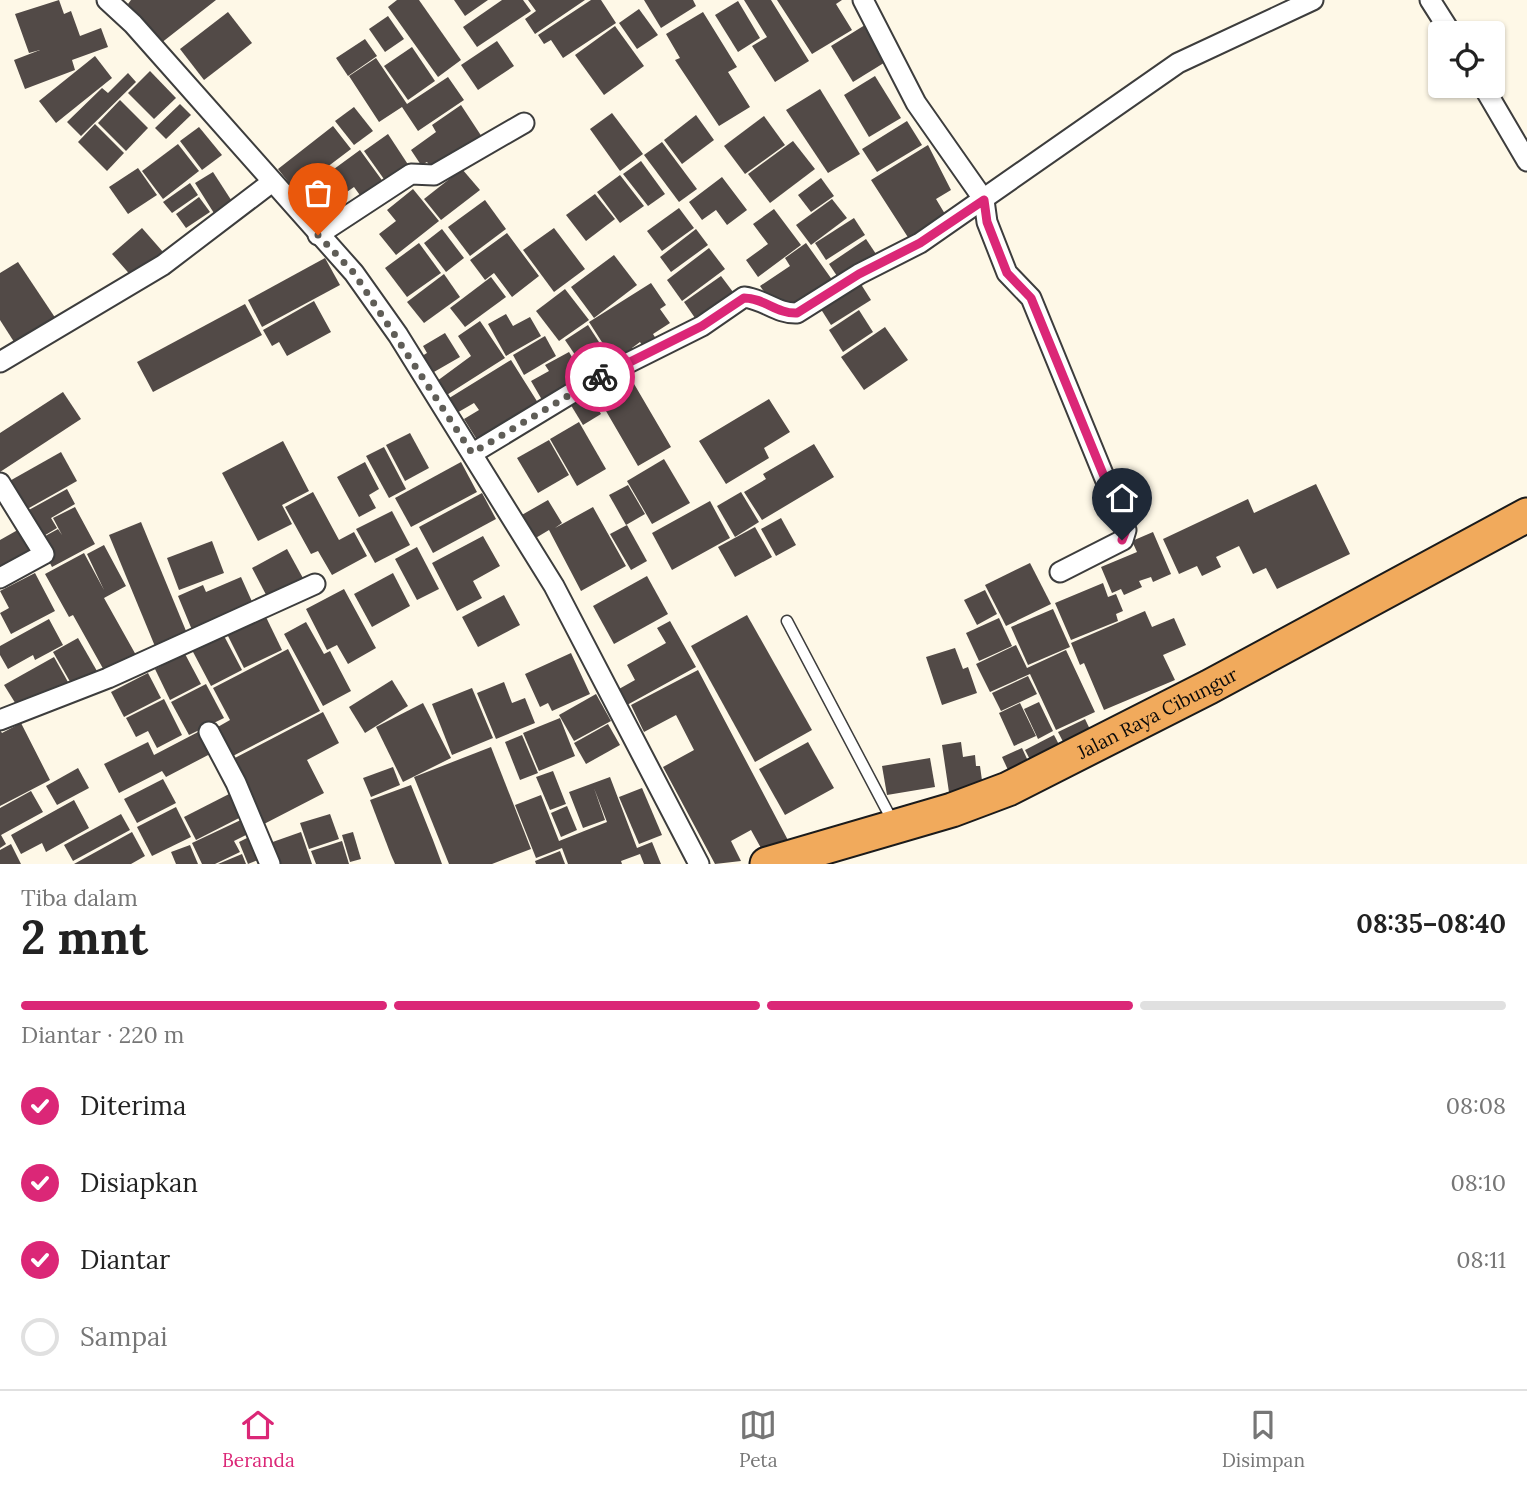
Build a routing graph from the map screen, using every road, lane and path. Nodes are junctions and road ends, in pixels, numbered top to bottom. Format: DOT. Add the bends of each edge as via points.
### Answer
graph roads {
  1 [pos="107,0"];
  2 [pos="863,0"];
  3 [pos="1313,0"];
  4 [pos="1430,0"];
  5 [pos="1443,21"];
  6 [pos="1489,98"];
  7 [pos="524,123"];
  8 [pos="1527,161"];
  9 [pos="272,182"];
  10 [pos="984,200"];
  11 [pos="318,235"];
  12 [pos="0,362"];
  13 [pos="472,453"];
  14 [pos="0,483"];
  15 [pos="1527,515"];
  16 [pos="1060,572"];
  17 [pos="0,578"];
  18 [pos="315,584"];
  19 [pos="787,621"];
  20 [pos="0,720"];
  21 [pos="209,732"];
  22 [pos="895,827"];
  23 [pos="270,864"];
  24 [pos="699,864"];
  25 [pos="767,864"];
  1 -- 9 [label="street"];
  2 -- 10 [label="street" via="916,103"];
  3 -- 10 [label="street" via="1178,63"];
  4 -- 5 [label="street"];
  6 -- 8 [label="street"];
  7 -- 11 [label="street" via="434,175 411,174"];
  9 -- 11 [label="street"];
  9 -- 12 [label="street" via="163,265"];
  10 -- 13 [label="street" via="920,243 797,313 780,312 750,298 733,303 702,326 590,382"];
  10 -- 16 [label="street" via="987,222 1007,273 1031,298 1126,530 1122,540"];
  11 -- 13 [label="street" via="354,273"];
  13 -- 24 [label="street" via="554,586"];
  14 -- 17 [label="street" via="44,554"];
  15 -- 22 [label="highway, Jalan Raya Cibungur" via="1063,762 984,799"];
  18 -- 20 [label="street" via="108,678"];
  19 -- 22 [label="lane"];
  21 -- 23 [label="street"];
  22 -- 25 [label="highway, Jalan Raya Cibungur" via="844,847"];
}
